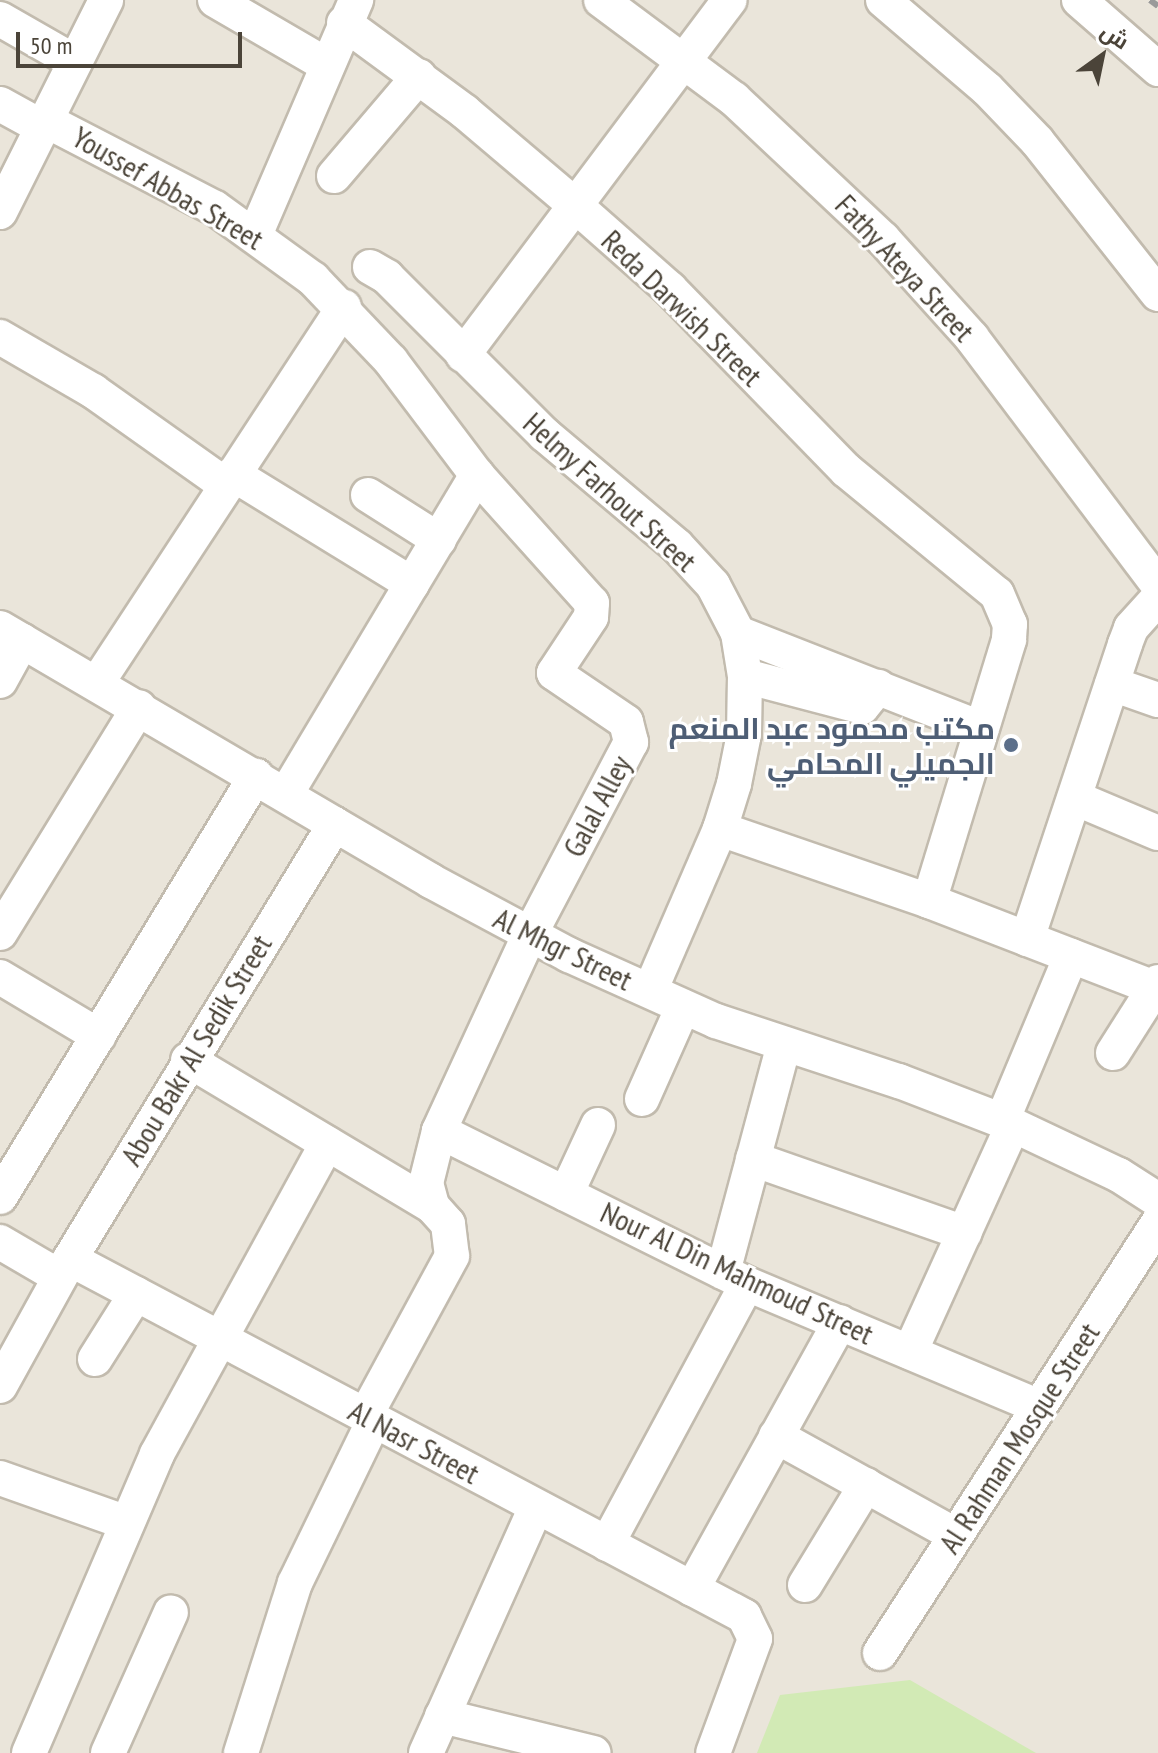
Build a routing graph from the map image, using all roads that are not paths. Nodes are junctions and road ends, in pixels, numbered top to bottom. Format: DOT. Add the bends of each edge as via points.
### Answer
graph roads {
  1 [pos="106,0"];
  2 [pos="215,0"];
  3 [pos="601,0"];
  4 [pos="730,0"];
  5 [pos="883,0"];
  6 [pos="1079,0"];
  7 [pos="350,11"];
  8 [pos="0,19"];
  9 [pos="686,59"];
  10 [pos="75,62"];
  11 [pos="325,64"];
  12 [pos="1158,69"];
  13 [pos="419,76"];
  14 [pos="0,104"];
  15 [pos="44,123"];
  16 [pos="9,168"];
  17 [pos="334,176"];
  18 [pos="577,207"];
  19 [pos="0,212"];
  20 [pos="255,235"];
  21 [pos="370,267"];
  22 [pos="1158,294"];
  23 [pos="344,307"];
  24 [pos="0,337"];
  25 [pos="463,355"];
  26 [pos="477,475"];
  27 [pos="230,480"];
  28 [pos="368,495"];
  29 [pos="439,540"];
  30 [pos="412,584"];
  31 [pos="1158,585"];
  32 [pos="1158,598"];
  33 [pos="738,633"];
  34 [pos="11,634"];
  35 [pos="745,676"];
  36 [pos="0,681"];
  37 [pos="97,683"];
  38 [pos="1112,684"];
  39 [pos="878,687"];
  40 [pos="1158,700"];
  41 [pos="139,707"];
  42 [pos="981,728"];
  43 [pos="256,776"];
  44 [pos="286,794"];
  45 [pos="1075,798"];
  46 [pos="335,824"];
  47 [pos="720,829"];
  48 [pos="1158,833"];
  49 [pos="929,901"];
  50 [pos="0,933"];
  51 [pos="529,936"];
  52 [pos="1027,939"];
  53 [pos="1071,956"];
  54 [pos="0,977"];
  55 [pos="1156,985"];
  56 [pos="650,991"];
  57 [pos="683,1007"];
  58 [pos="99,1036"];
  59 [pos="784,1044"];
  60 [pos="1113,1053"];
  61 [pos="188,1060"];
  62 [pos="642,1099"];
  63 [pos="1007,1123"];
  64 [pos="598,1125"];
  65 [pos="439,1131"];
  66 [pos="327,1143"];
  67 [pos="753,1159"];
  68 [pos="566,1194"];
  69 [pos="0,1197"];
  70 [pos="1158,1200"];
  71 [pos="432,1206"];
  72 [pos="1158,1223"];
  73 [pos="964,1233"];
  74 [pos="0,1242"];
  75 [pos="65,1268"];
  76 [pos="735,1278"];
  77 [pos="136,1294"];
  78 [pos="840,1322"];
  79 [pos="219,1339"];
  80 [pos="910,1352"];
  81 [pos="95,1359"];
  82 [pos="0,1386"];
  83 [pos="1039,1407"];
  84 [pos="369,1418"];
  85 [pos="776,1436"];
  86 [pos="0,1478"];
  87 [pos="866,1485"];
  88 [pos="536,1507"];
  89 [pos="124,1522"];
  90 [pos="955,1535"];
  91 [pos="607,1544"];
  92 [pos="805,1585"];
  93 [pos="692,1589"];
  94 [pos="171,1612"];
  95 [pos="880,1653"];
  96 [pos="442,1716"];
  97 [pos="29,1753"];
  98 [pos="108,1753"];
  99 [pos="241,1753"];
  100 [pos="426,1753"];
  101 [pos="594,1753"];
  102 [pos="713,1753"];
  1 -- 10 [label="street"];
  2 -- 11 [label="street"];
  3 -- 9 [label="street, Fathy Ateya Street"];
  4 -- 9 [label="street"];
  5 -- 22 [label="street" via="987,89 1037,141"];
  6 -- 12 [label="street"];
  7 -- 11 [label="street"];
  7 -- 13 [label="street, Reda Darwish Street"];
  8 -- 10 [label="street"];
  9 -- 18 [label="street"];
  9 -- 31 [label="street, Fathy Ateya Street" via="883,239 972,338"];
  10 -- 15 [label="street"];
  11 -- 20 [label="street"];
  13 -- 17 [label="street"];
  13 -- 18 [label="street, Reda Darwish Street"];
  14 -- 15 [label="street, Youssef Abbas Street"];
  15 -- 16 [label="street"];
  15 -- 20 [label="street, Youssef Abbas Street" via="181,188"];
  16 -- 19 [label="street"];
  18 -- 25 [label="street"];
  18 -- 42 [label="street, Reda Darwish Street" via="670,289 846,470 977,575 1006,608 1009,640"];
  20 -- 23 [label="street, Youssef Abbas Street"];
  21 -- 25 [label="street, Helmy Farhout Street" via="387,277"];
  23 -- 26 [label="street, Youssef Abbas Street"];
  23 -- 27 [label="street"];
  24 -- 27 [label="street"];
  25 -- 33 [label="street, Helmy Farhout Street" via="544,434 677,546 713,585"];
  26 -- 29 [label="street"];
  26 -- 51 [label="street, Galal Alley" via="592,603 591,617 555,668 557,678 622,719 631,732 631,742"];
  27 -- 30 [label="street"];
  27 -- 37 [label="street"];
  28 -- 29 [label="street"];
  29 -- 30 [label="street"];
  30 -- 44 [label="street"];
  32 -- 38 [label="street" via="1131,628"];
  33 -- 35 [label="street, Helmy Farhout Street"];
  33 -- 39 [label="street"];
  34 -- 36 [label="street"];
  34 -- 37 [label="street, Al Mhgr Street"];
  35 -- 39 [label="street" via="862,707"];
  35 -- 47 [label="street, Helmy Farhout Street" via="744,734"];
  37 -- 41 [label="street, Al Mhgr Street"];
  38 -- 40 [label="street"];
  38 -- 45 [label="street"];
  39 -- 42 [label="street"];
  41 -- 43 [label="street, Al Mhgr Street"];
  41 -- 50 [label="street"];
  42 -- 49 [label="street"];
  43 -- 44 [label="street, Al Mhgr Street"];
  43 -- 58 [label="street"];
  44 -- 46 [label="street, Al Mhgr Street"];
  45 -- 48 [label="street"];
  45 -- 52 [label="street"];
  46 -- 51 [label="street, Al Mhgr Street"];
  46 -- 61 [label="street, Abou Bakr Al Sedik Street"];
  47 -- 49 [label="street"];
  47 -- 56 [label="street, Helmy Farhout Street"];
  49 -- 52 [label="street"];
  51 -- 56 [label="street, Al Mhgr Street"];
  51 -- 65 [label="street"];
  52 -- 53 [label="street"];
  53 -- 55 [label="street"];
  53 -- 63 [label="street"];
  54 -- 58 [label="street"];
  55 -- 60 [label="street"];
  56 -- 57 [label="street, Al Mhgr Street"];
  57 -- 59 [label="street, Al Mhgr Street"];
  57 -- 62 [label="street"];
  58 -- 69 [label="street"];
  59 -- 63 [label="street, Al Mhgr Street"];
  59 -- 67 [label="street"];
  61 -- 66 [label="street"];
  61 -- 75 [label="street, Abou Bakr Al Sedik Street"];
  63 -- 70 [label="street, Al Mhgr Street" via="1105,1168"];
  63 -- 73 [label="street"];
  64 -- 68 [label="street"];
  65 -- 68 [label="street, Nour Al Din Mahmoud Street"];
  65 -- 71 [label="street" via="426,1183"];
  66 -- 71 [label="street"];
  66 -- 79 [label="street"];
  67 -- 73 [label="street"];
  67 -- 76 [label="street"];
  68 -- 76 [label="street, Nour Al Din Mahmoud Street"];
  71 -- 84 [label="street" via="453,1234 452,1256"];
  72 -- 83 [label="street, Al Rahman Mosque Street"];
  73 -- 80 [label="street"];
  74 -- 75 [label="street, Al Nasr Street"];
  75 -- 77 [label="street, Al Nasr Street"];
  75 -- 82 [label="street, Abou Bakr Al Sedik Street"];
  76 -- 78 [label="street, Nour Al Din Mahmoud Street"];
  76 -- 91 [label="street"];
  77 -- 79 [label="street, Al Nasr Street"];
  77 -- 81 [label="street"];
  78 -- 80 [label="street, Nour Al Din Mahmoud Street"];
  78 -- 85 [label="street"];
  79 -- 84 [label="street, Al Nasr Street"];
  79 -- 89 [label="street"];
  80 -- 83 [label="street, Nour Al Din Mahmoud Street"];
  83 -- 90 [label="street, Al Rahman Mosque Street"];
  84 -- 88 [label="street, Al Nasr Street"];
  84 -- 99 [label="street" via="301,1569"];
  85 -- 87 [label="street"];
  85 -- 93 [label="street"];
  86 -- 89 [label="street"];
  87 -- 90 [label="street"];
  87 -- 92 [label="street"];
  88 -- 91 [label="street, Al Nasr Street"];
  88 -- 96 [label="street"];
  89 -- 97 [label="street"];
  90 -- 95 [label="street, Al Rahman Mosque Street"];
  91 -- 93 [label="street, Al Nasr Street"];
  93 -- 102 [label="street, Al Nasr Street" via="744,1616 754,1630"];
  94 -- 98 [label="street"];
  96 -- 100 [label="street"];
  96 -- 101 [label="street"];
}
